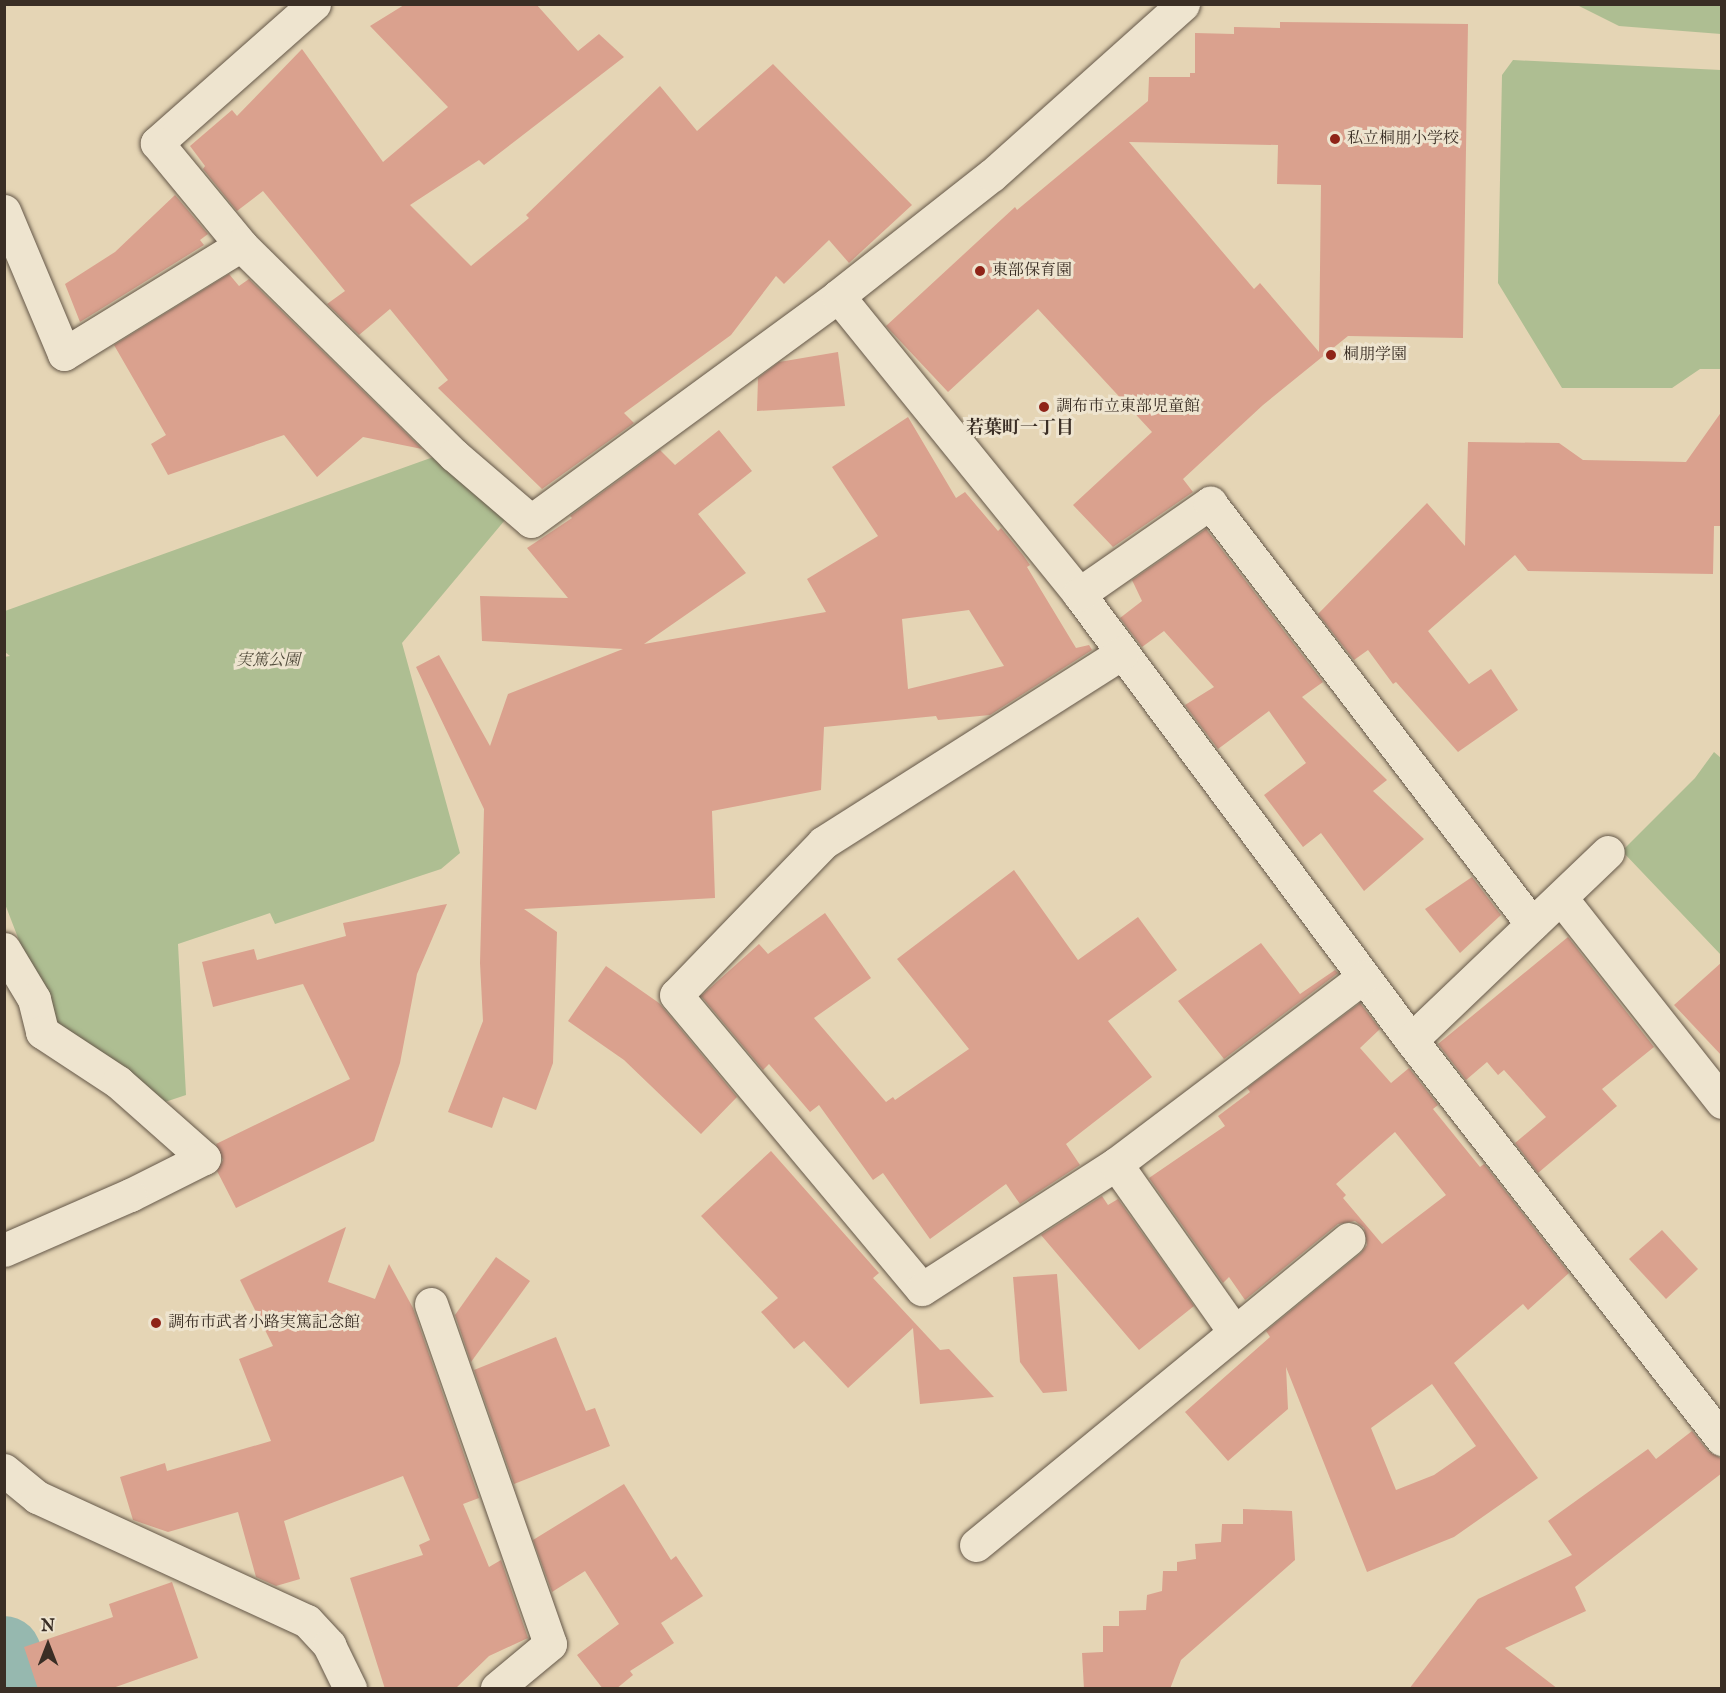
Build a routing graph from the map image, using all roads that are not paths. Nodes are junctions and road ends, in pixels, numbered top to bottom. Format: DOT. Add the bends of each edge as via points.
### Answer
graph roads {
  1 [pos="315,4"];
  2 [pos="1183,4"];
  3 [pos="4,211"];
  4 [pos="241,245"];
  5 [pos="838,296"];
  6 [pos="1078,594"];
  7 [pos="1122,653"];
  8 [pos="1608,852"];
  9 [pos="1561,898"];
  10 [pos="1532,924"];
  11 [pos="4,949"];
  12 [pos="1363,977"];
  13 [pos="1411,1040"];
  14 [pos="1722,1102"];
  15 [pos="1116,1164"];
  16 [pos="1349,1239"];
  17 [pos="4,1250"];
  18 [pos="431,1304"];
  19 [pos="1234,1331"];
  20 [pos="1722,1439"];
  21 [pos="4,1470"];
  22 [pos="976,1545"];
  23 [pos="350,1689"];
  24 [pos="497,1689"];
  1 -- 4 [label="street" via="157,143"];
  2 -- 5 [label="street" via="992,175"];
  3 -- 4 [label="street" via="64,354"];
  4 -- 5 [label="street" via="454,455 531,521"];
  5 -- 6 [label="street"];
  6 -- 7 [label="street"];
  6 -- 10 [label="street" via="1210,503"];
  7 -- 12 [label="street"];
  7 -- 15 [label="street" via="822,843 676,995 922,1289"];
  8 -- 9 [label="street"];
  9 -- 10 [label="street"];
  9 -- 14 [label="street"];
  10 -- 13 [label="street"];
  11 -- 17 [label="street" via="34,999 42,1032 118,1082 204,1158"];
  12 -- 13 [label="street"];
  12 -- 15 [label="street"];
  13 -- 20 [label="street"];
  15 -- 19 [label="street"];
  16 -- 19 [label="street"];
  18 -- 24 [label="street" via="550,1644"];
  19 -- 22 [label="street"];
  21 -- 23 [label="street" via="37,1497 307,1621 329,1645"];
}
